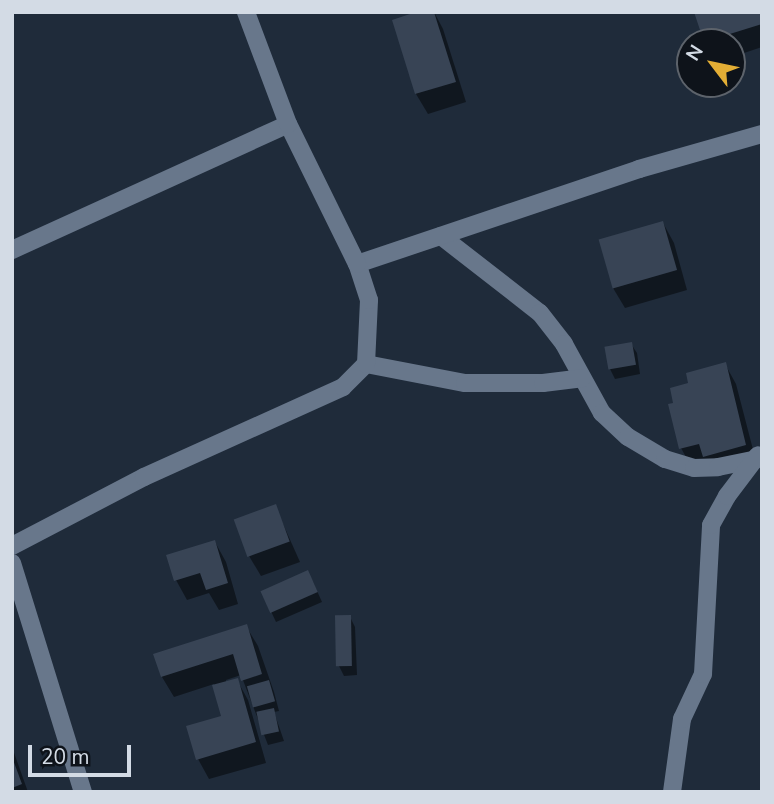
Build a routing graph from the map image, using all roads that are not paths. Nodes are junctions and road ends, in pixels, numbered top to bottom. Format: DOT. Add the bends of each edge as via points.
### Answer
graph roads {
  1 [pos="246,12"];
  2 [pos="288,124"];
  3 [pos="762,134"];
  4 [pos="441,236"];
  5 [pos="12,250"];
  6 [pos="357,264"];
  7 [pos="366,364"];
  8 [pos="582,378"];
  9 [pos="760,454"];
  10 [pos="12,546"];
  11 [pos="12,563"];
  12 [pos="83,792"];
  13 [pos="673,792"];
  1 -- 2 [label="street"];
  2 -- 5 [label="street"];
  2 -- 6 [label="street"];
  3 -- 4 [label="street" via="639,169"];
  4 -- 6 [label="street"];
  4 -- 8 [label="street" via="540,313"];
  6 -- 7 [label="street" via="369,300"];
  7 -- 8 [label="street" via="465,383"];
  7 -- 10 [label="street" via="343,387 144,477"];
  8 -- 9 [label="street" via="602,413 665,459 694,468 718,467"];
  9 -- 13 [label="street" via="711,525 703,674 682,719"];
  11 -- 12 [label="street"];
}
